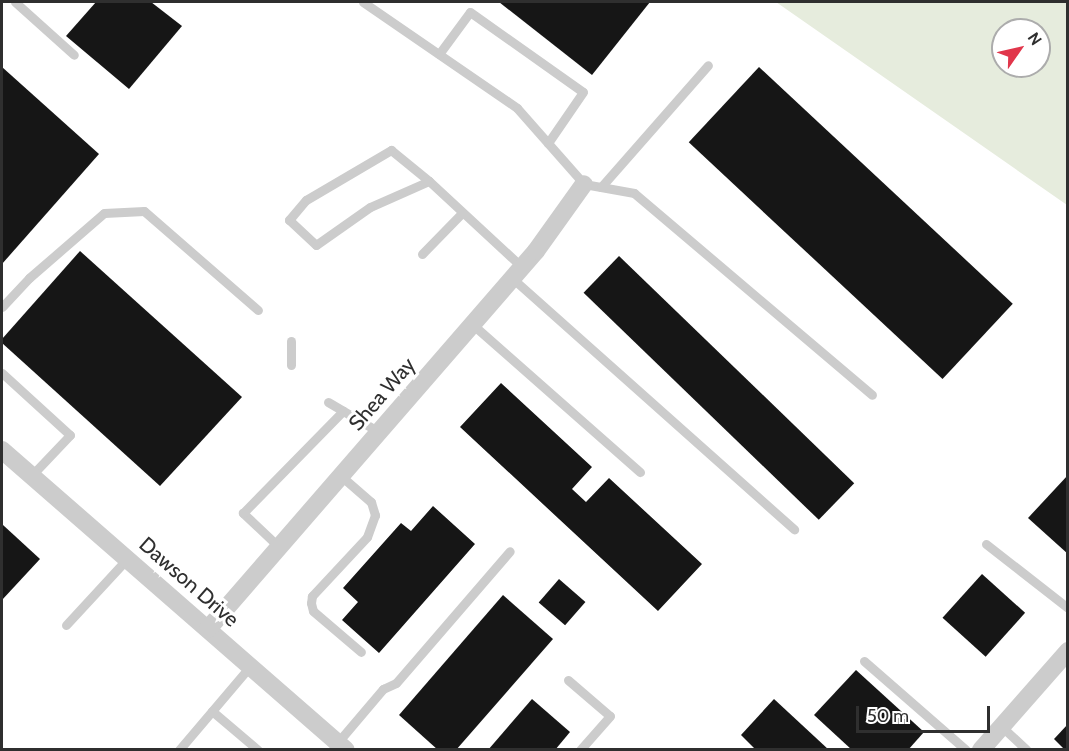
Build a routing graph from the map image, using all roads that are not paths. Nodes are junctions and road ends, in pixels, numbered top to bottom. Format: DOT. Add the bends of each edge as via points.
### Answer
graph roads {
  1 [pos="15,2"];
  2 [pos="363,2"];
  3 [pos="439,54"];
  4 [pos="74,55"];
  5 [pos="708,65"];
  6 [pos="548,143"];
  7 [pos="429,181"];
  8 [pos="593,186"];
  9 [pos="462,213"];
  10 [pos="422,254"];
  11 [pos="517,273"];
  12 [pos="2,307"];
  13 [pos="258,310"];
  14 [pos="472,324"];
  15 [pos="291,341"];
  16 [pos="291,365"];
  17 [pos="2,373"];
  18 [pos="872,395"];
  19 [pos="328,402"];
  20 [pos="343,411"];
  21 [pos="379,432"];
  22 [pos="3,455"];
  23 [pos="640,472"];
  24 [pos="31,476"];
  25 [pos="341,476"];
  26 [pos="794,529"];
  27 [pos="986,544"];
  28 [pos="279,547"];
  29 [pos="510,551"];
  30 [pos="127,558"];
  31 [pos="1068,608"];
  32 [pos="66,625"];
  33 [pos="208,629"];
  34 [pos="1068,651"];
  35 [pos="361,652"];
  36 [pos="864,661"];
  37 [pos="251,665"];
  38 [pos="568,680"];
  39 [pos="212,711"];
  40 [pos="1001,726"];
  41 [pos="342,746"];
  42 [pos="179,750"];
  43 [pos="258,750"];
  44 [pos="580,750"];
  45 [pos="966,750"];
  46 [pos="981,750"];
  47 [pos="1027,750"];
  1 -- 4 [label="lane"];
  2 -- 3 [label="lane"];
  3 -- 6 [label="lane" via="517,108"];
  3 -- 6 [label="lane" via="470,12 582,92"];
  5 -- 8 [label="lane"];
  6 -- 8 [label="lane"];
  7 -- 7 [label="lane" via="391,150 306,200 289,220 316,245 370,207"];
  7 -- 9 [label="lane"];
  8 -- 11 [label="street, Shea Way"];
  8 -- 18 [label="lane" via="634,193"];
  9 -- 10 [label="lane"];
  9 -- 11 [label="lane"];
  11 -- 14 [label="street, Shea Way"];
  11 -- 26 [label="lane"];
  12 -- 13 [label="lane" via="29,278 104,213 144,211"];
  14 -- 21 [label="street, Shea Way"];
  14 -- 23 [label="lane"];
  15 -- 16 [label="lane"];
  17 -- 24 [label="lane" via="70,435"];
  19 -- 20 [label="lane"];
  20 -- 21 [label="lane"];
  20 -- 28 [label="lane" via="243,513"];
  21 -- 25 [label="street, Shea Way"];
  22 -- 24 [label="street, Dawson Drive"];
  24 -- 30 [label="street, Dawson Drive"];
  25 -- 28 [label="street, Shea Way"];
  25 -- 35 [label="lane" via="371,502 375,515 367,537 312,596 311,603 313,610"];
  27 -- 31 [label="lane"];
  28 -- 33 [label="street, Shea Way"];
  29 -- 41 [label="lane" via="396,683 383,689"];
  30 -- 32 [label="lane"];
  30 -- 33 [label="street, Dawson Drive"];
  33 -- 37 [label="street, Dawson Drive"];
  34 -- 40 [label="street"];
  36 -- 45 [label="lane"];
  37 -- 39 [label="lane"];
  37 -- 41 [label="street, Dawson Drive"];
  38 -- 44 [label="lane" via="610,716"];
  39 -- 42 [label="lane"];
  39 -- 43 [label="lane"];
  40 -- 46 [label="street"];
  40 -- 47 [label="lane"];
}
